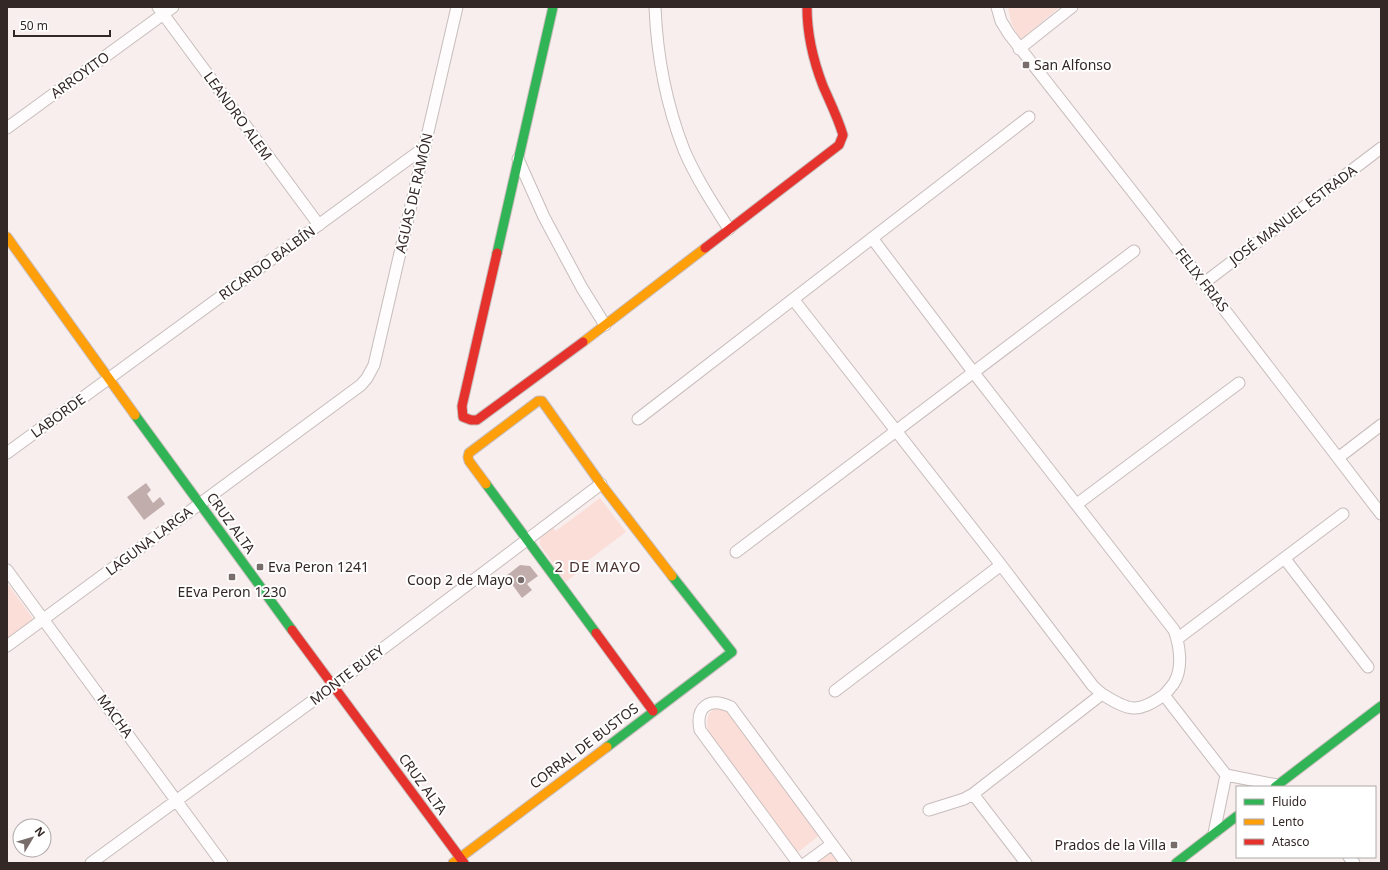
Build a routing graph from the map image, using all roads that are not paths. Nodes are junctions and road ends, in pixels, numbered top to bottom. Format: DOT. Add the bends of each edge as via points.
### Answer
graph roads {
  1 [pos="173,7"];
  2 [pos="457,7"];
  3 [pos="553,7"];
  4 [pos="655,7"];
  5 [pos="808,7"];
  6 [pos="997,7"];
  7 [pos="1072,7"];
  8 [pos="161,11"];
  9 [pos="1020,49"];
  10 [pos="1029,117"];
  11 [pos="7,128"];
  12 [pos="425,147"];
  13 [pos="1381,148"];
  14 [pos="518,160"];
  15 [pos="319,225"];
  16 [pos="729,229"];
  17 [pos="7,237"];
  18 [pos="872,238"];
  19 [pos="1134,251"];
  20 [pos="1204,283"];
  21 [pos="793,300"];
  22 [pos="605,325"];
  23 [pos="974,373"];
  24 [pos="368,378"];
  25 [pos="108,379"];
  26 [pos="1239,383"];
  27 [pos="638,419"];
  28 [pos="1381,425"];
  29 [pos="896,432"];
  30 [pos="7,453"];
  31 [pos="1338,458"];
  32 [pos="601,484"];
  33 [pos="199,504"];
  34 [pos="1077,504"];
  35 [pos="1343,514"];
  36 [pos="1381,514"];
  37 [pos="526,540"];
  38 [pos="736,552"];
  39 [pos="1285,559"];
  40 [pos="1001,565"];
  41 [pos="7,570"];
  42 [pos="43,619"];
  43 [pos="1177,639"];
  44 [pos="7,646"];
  45 [pos="1368,667"];
  46 [pos="333,686"];
  47 [pos="835,690"];
  48 [pos="1102,694"];
  49 [pos="1164,696"];
  50 [pos="1381,706"];
  51 [pos="653,711"];
  52 [pos="1226,775"];
  53 [pos="1288,777"];
  54 [pos="1276,786"];
  55 [pos="1294,786"];
  56 [pos="973,794"];
  57 [pos="177,801"];
  58 [pos="929,810"];
  59 [pos="1236,817"];
  60 [pos="1214,833"];
  61 [pos="832,844"];
  62 [pos="459,861"];
  63 [pos="91,863"];
  64 [pos="222,863"];
  65 [pos="798,863"];
  66 [pos="806,863"];
  67 [pos="846,863"];
  68 [pos="1026,863"];
  69 [pos="1176,863"];
  1 -- 8 [label="street, ARROYITO"];
  2 -- 12 [label="street, AGUAS DE RAMÓN"];
  3 -- 14 [label="street"];
  4 -- 16 [label="street" via="659,60 674,122 698,177"];
  5 -- 16 [label="street" via="810,46 821,81 841,128 842,141"];
  6 -- 9 [label="street, FELIX FRIAS" via="1001,21"];
  7 -- 9 [label="street"];
  8 -- 11 [label="street, ARROYITO"];
  8 -- 15 [label="street, LEANDRO ALEM"];
  9 -- 20 [label="street, FELIX FRIAS"];
  10 -- 18 [label="street"];
  12 -- 15 [label="street, RICARDO BALBÍN"];
  12 -- 24 [label="street, AGUAS DE RAMÓN" via="374,365"];
  13 -- 20 [label="street, JOSÉ MANUEL ESTRADA"];
  14 -- 22 [label="street" via="548,224"];
  14 -- 22 [label="street" via="462,406 464,417 477,420"];
  15 -- 25 [label="street, RICARDO BALBÍN"];
  16 -- 22 [label="street"];
  17 -- 25 [label="street, CRUZ ALTA"];
  18 -- 21 [label="street"];
  18 -- 23 [label="street"];
  19 -- 23 [label="street"];
  20 -- 31 [label="street, FELIX FRIAS"];
  21 -- 27 [label="street"];
  21 -- 29 [label="street"];
  23 -- 29 [label="street"];
  23 -- 34 [label="street"];
  24 -- 33 [label="street, LAGUNA LARGA"];
  25 -- 30 [label="street, LABORDE"];
  25 -- 33 [label="street, CRUZ ALTA"];
  26 -- 34 [label="street"];
  28 -- 31 [label="street"];
  29 -- 38 [label="street"];
  29 -- 40 [label="street"];
  31 -- 36 [label="street, FELIX FRIAS"];
  32 -- 37 [label="street, MONTE BUEY"];
  32 -- 37 [label="street" via="542,401 538,401 468,457 469,462"];
  32 -- 51 [label="street, CORRAL DE BUSTOS" via="732,652"];
  33 -- 42 [label="street, LAGUNA LARGA"];
  33 -- 46 [label="street, CRUZ ALTA"];
  34 -- 43 [label="street" via="1174,630"];
  35 -- 39 [label="street"];
  37 -- 46 [label="street, MONTE BUEY"];
  37 -- 51 [label="street"];
  39 -- 43 [label="street"];
  39 -- 45 [label="street"];
  40 -- 47 [label="street"];
  40 -- 48 [label="street" via="1093,686"];
  41 -- 42 [label="street, MACHA"];
  42 -- 44 [label="street, LAGUNA LARGA"];
  42 -- 57 [label="street, MACHA"];
  43 -- 49 [label="street" via="1179,669 1175,682"];
  46 -- 57 [label="street, MONTE BUEY"];
  46 -- 62 [label="street, CRUZ ALTA"];
  48 -- 49 [label="street" via="1126,708 1138,709 1151,705"];
  48 -- 56 [label="street"];
  49 -- 52 [label="street"];
  50 -- 53 [label="street"];
  51 -- 62 [label="street, CORRAL DE BUSTOS"];
  52 -- 54 [label="street"];
  52 -- 60 [label="street"];
  53 -- 54 [label="street"];
  53 -- 55 [label="street"];
  56 -- 58 [label="street"];
  56 -- 68 [label="street"];
  57 -- 63 [label="street, MONTE BUEY"];
  57 -- 64 [label="street, MACHA"];
  59 -- 60 [label="street"];
  60 -- 69 [label="street"];
  61 -- 65 [label="street" via="731,707 716,702 706,706 700,714 700,730"];
  61 -- 66 [label="street"];
  61 -- 67 [label="street"];
}
